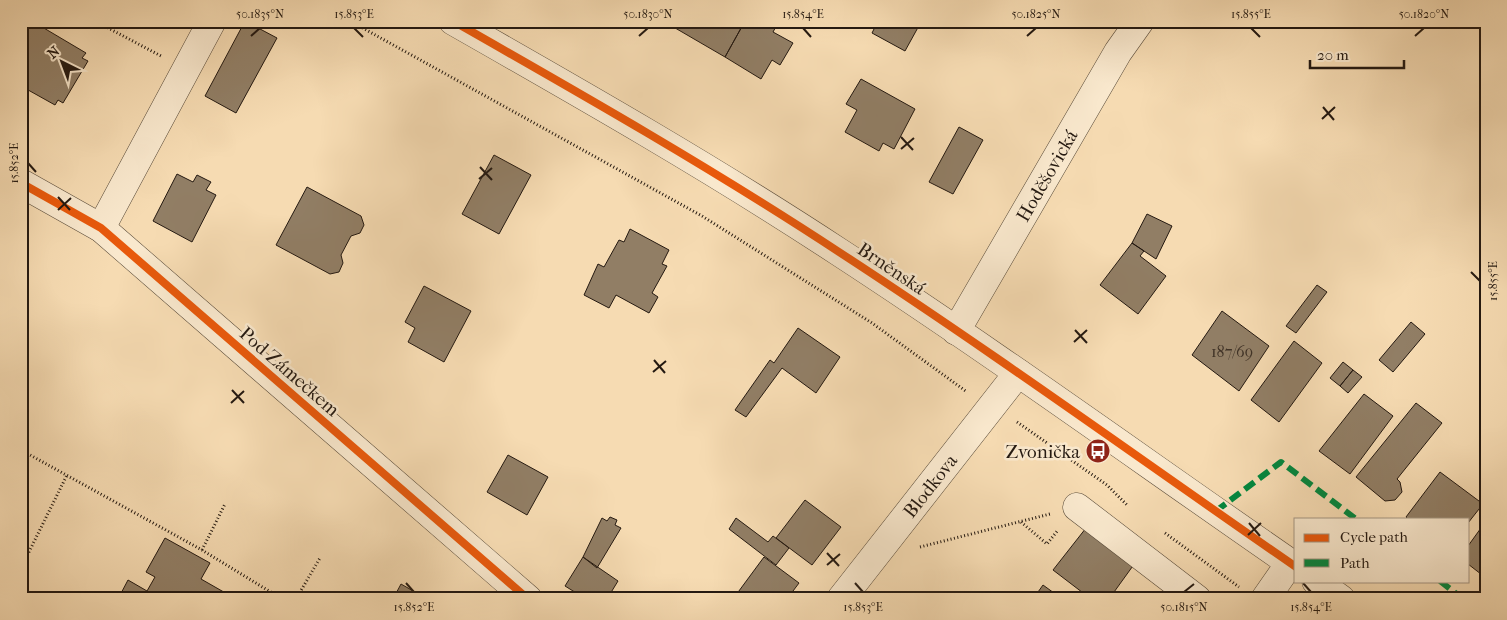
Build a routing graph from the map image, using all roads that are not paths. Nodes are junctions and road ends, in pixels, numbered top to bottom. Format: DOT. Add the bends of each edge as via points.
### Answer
graph roads {
  1 [pos="212,21"];
  2 [pos="453,21"];
  3 [pos="1140,21"];
  4 [pos="21,183"];
  5 [pos="101,228"];
  6 [pos="956,331"];
  7 [pos="1018,373"];
  8 [pos="1077,508"];
  9 [pos="1293,565"];
  10 [pos="1317,582"];
  11 [pos="528,599"];
  12 [pos="842,599"];
  13 [pos="1198,599"];
  14 [pos="1265,599"];
  15 [pos="1341,599"];
  1 -- 5 [label="street"];
  2 -- 6 [label="street, Brněnská" via="635,125 838,251"];
  3 -- 6 [label="street, Hoděšovická"];
  4 -- 5 [label="street, Pod Zámečkem"];
  5 -- 11 [label="street, Pod Zámečkem"];
  6 -- 7 [label="street, Brněnská"];
  7 -- 9 [label="street, Brněnská"];
  7 -- 12 [label="street, Blodkova"];
  8 -- 13 [label="street"];
  9 -- 14 [label="street"];
  10 -- 15 [label="street"];
}
